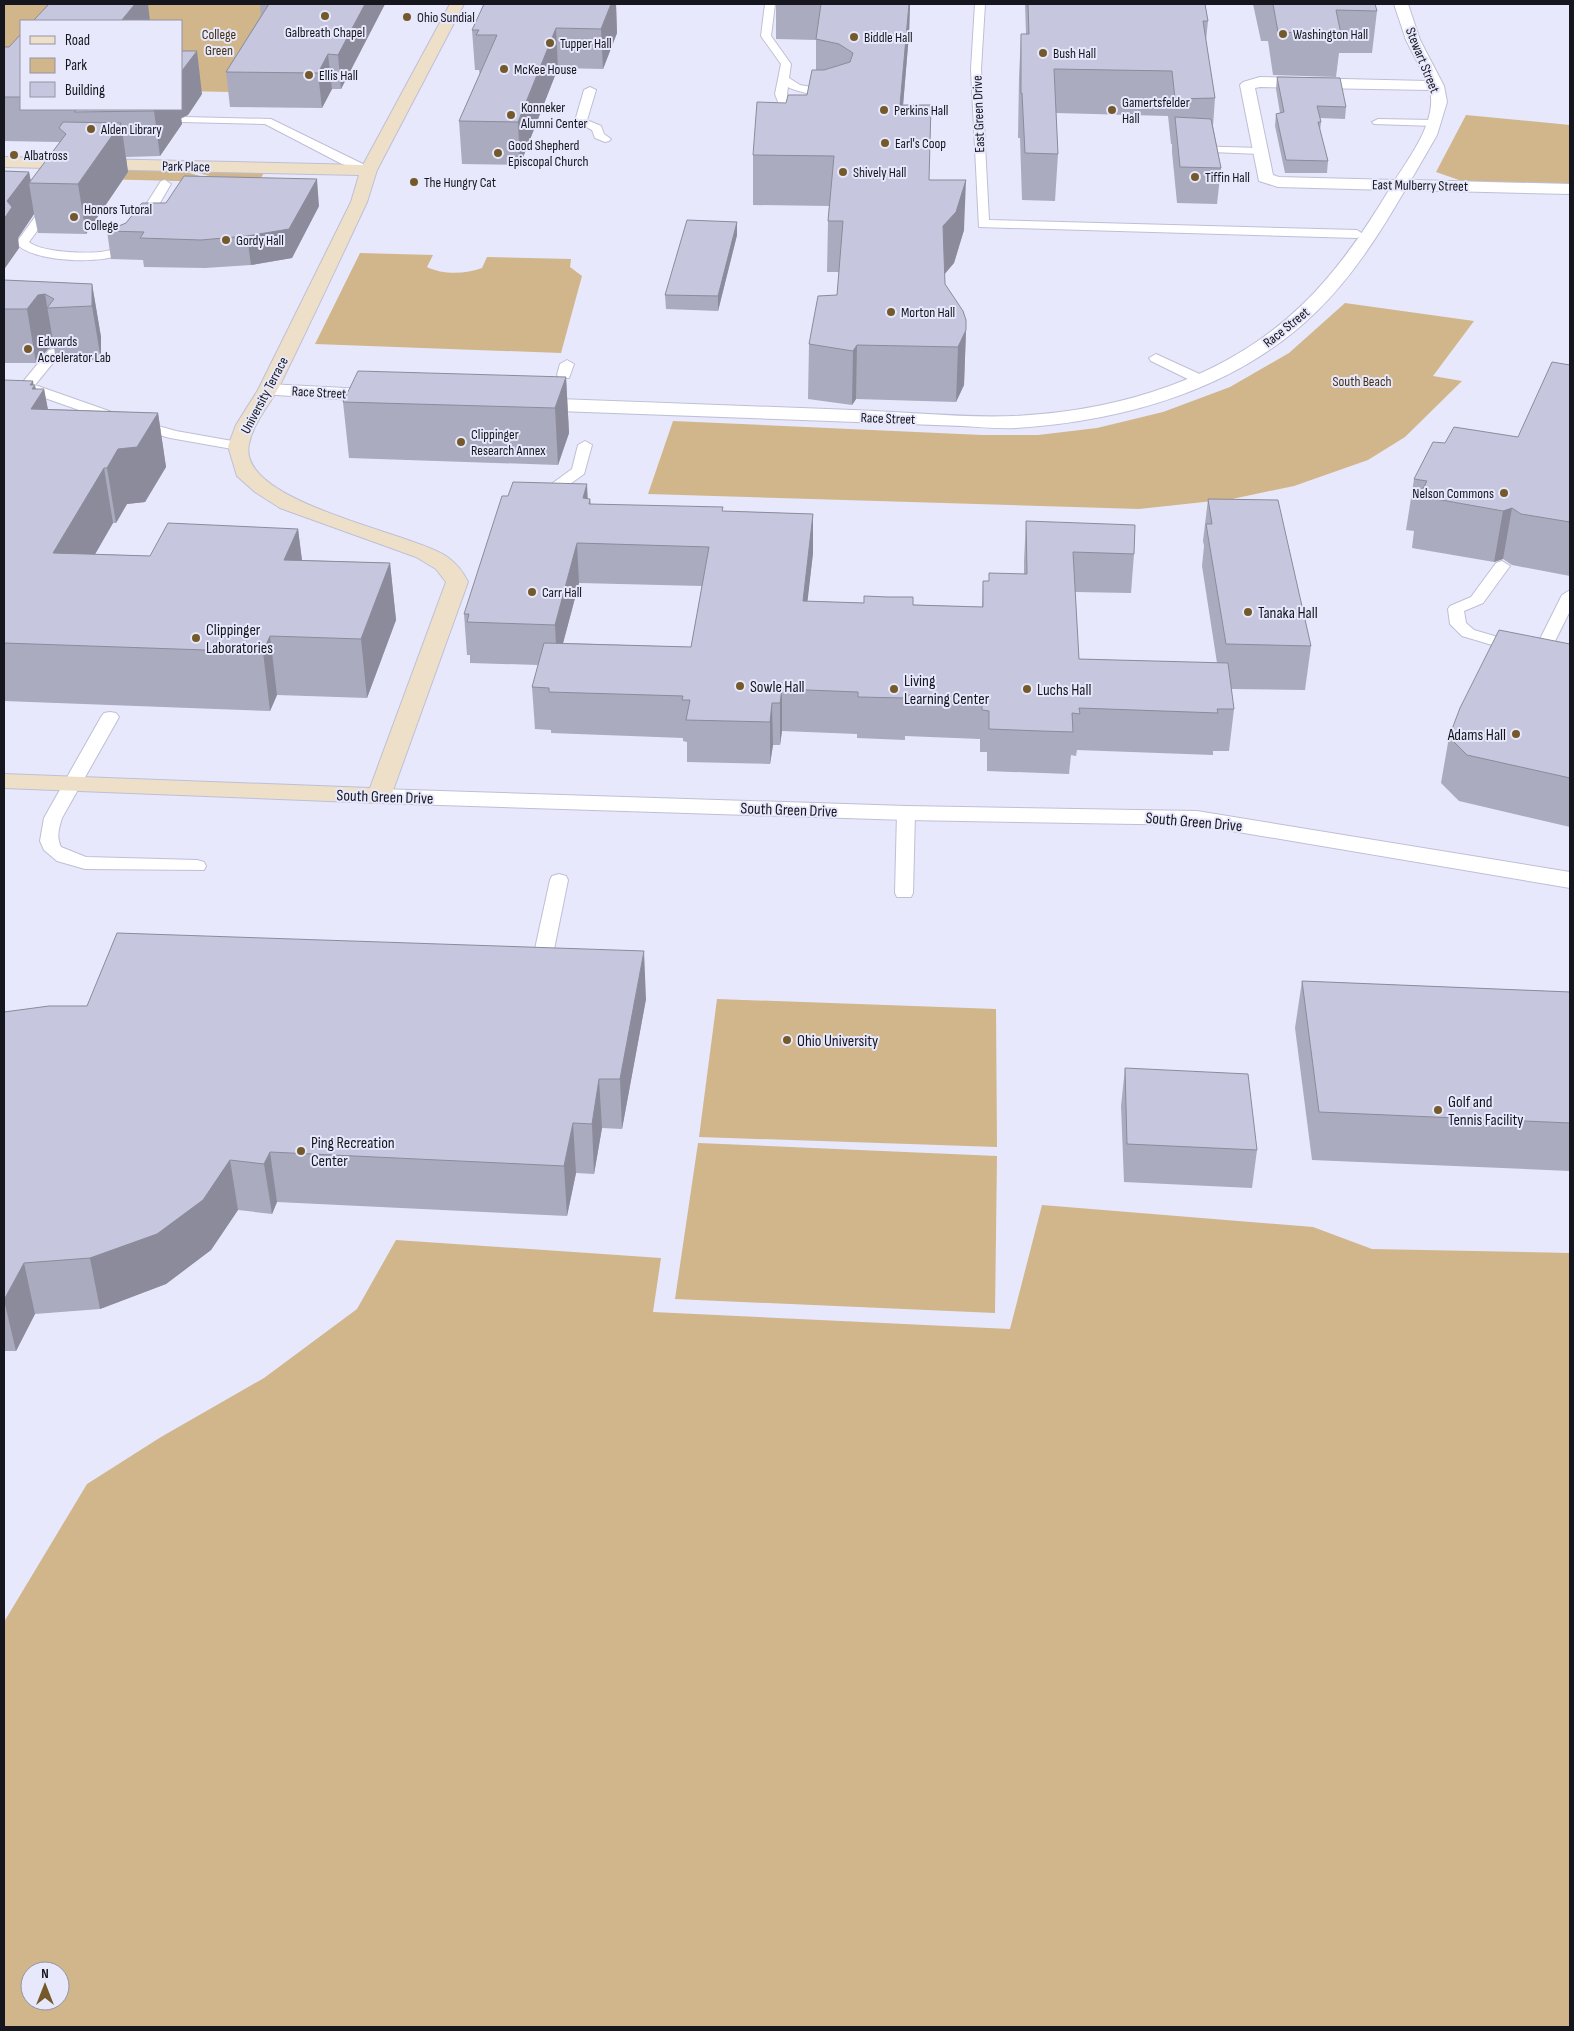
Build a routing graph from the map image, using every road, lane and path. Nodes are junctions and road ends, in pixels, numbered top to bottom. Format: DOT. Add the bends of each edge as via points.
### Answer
graph roads {
  1 [pos="457,4"];
  2 [pos="770,4"];
  3 [pos="980,4"];
  4 [pos="1401,4"];
  5 [pos="784,80"];
  6 [pos="1435,86"];
  7 [pos="590,90"];
  8 [pos="845,99"];
  9 [pos="185,120"];
  10 [pos="1378,122"];
  11 [pos="1434,123"];
  12 [pos="783,136"];
  13 [pos="605,139"];
  14 [pos="1174,148"];
  15 [pos="1260,151"];
  16 [pos="4,162"];
  17 [pos="369,170"];
  18 [pos="1405,178"];
  19 [pos="146,184"];
  20 [pos="165,184"];
  21 [pos="184,184"];
  22 [pos="345,189"];
  23 [pos="363,189"];
  24 [pos="1570,189"];
  25 [pos="60,191"];
  26 [pos="1357,234"];
  27 [pos="54,353"];
  28 [pos="1156,358"];
  29 [pos="1201,380"];
  30 [pos="26,387"];
  31 [pos="4,388"];
  32 [pos="268,390"];
  33 [pos="398,397"];
  34 [pos="515,403"];
  35 [pos="585,445"];
  36 [pos="238,446"];
  37 [pos="544,496"];
  38 [pos="1502,566"];
  39 [pos="1570,595"];
  40 [pos="1541,653"];
  41 [pos="1570,661"];
  42 [pos="110,717"];
  43 [pos="4,782"];
  44 [pos="69,784"];
  45 [pos="379,796"];
  46 [pos="906,813"];
  47 [pos="197,866"];
  48 [pos="559,880"];
  49 [pos="1570,880"];
  50 [pos="904,893"];
  51 [pos="512,963"];
  1 -- 17 [label="street, University Terrace"];
  2 -- 5 [label="lane" via="766,36 786,64"];
  3 -- 26 [label="lane, East Green Drive" via="976,69 984,224"];
  4 -- 6 [label="street, Stewart Street"];
  5 -- 8 [label="lane" via="797,88 828,92"];
  5 -- 12 [label="lane" via="781,94 791,111"];
  6 -- 11 [label="street, Stewart Street" via="1440,102"];
  6 -- 15 [label="street" via="1250,84 1247,87"];
  7 -- 13 [label="lane" via="581,121 597,128 599,136"];
  9 -- 17 [label="lane" via="267,121 344,161"];
  10 -- 11 [label="lane"];
  11 -- 18 [label="street, Stewart Street"];
  14 -- 15 [label="lane"];
  15 -- 18 [label="street, East Mulberry Street" via="1265,178 1270,181"];
  16 -- 17 [label="street, Park Place"];
  17 -- 23 [label="street, University Terrace"];
  18 -- 24 [label="street, East Mulberry Street"];
  18 -- 29 [label="street, Race Street" via="1371,236 1309,309 1266,344"];
  19 -- 20 [label="street, Park Place"];
  20 -- 21 [label="street, Park Place"];
  20 -- 25 [label="lane" via="126,246 115,254 61,256 31,250 22,242"];
  22 -- 23 [label="street"];
  23 -- 32 [label="street, University Terrace"];
  27 -- 30 [label="lane"];
  28 -- 29 [label="lane"];
  29 -- 34 [label="street, Race Street" via="1150,400 1112,410 1013,422"];
  30 -- 31 [label="lane"];
  30 -- 36 [label="lane" via="121,420"];
  32 -- 33 [label="street, Race Street"];
  32 -- 36 [label="street, University Terrace" via="246,425"];
  35 -- 37 [label="lane" via="579,471"];
  36 -- 45 [label="street, University Terrace" via="244,472 287,504 424,552 453,572 457,582"];
  38 -- 40 [label="lane" via="1477,600 1456,609 1458,624 1468,633 1484,639"];
  39 -- 40 [label="lane"];
  40 -- 41 [label="lane"];
  42 -- 44 [label="lane"];
  43 -- 44 [label="street, South Green Drive"];
  44 -- 45 [label="street, South Green Drive"];
  44 -- 47 [label="lane" via="52,825 49,839 53,850 85,863"];
  45 -- 46 [label="street, South Green Drive"];
  46 -- 49 [label="street, South Green Drive" via="1197,818"];
  46 -- 50 [label="lane"];
  48 -- 51 [label="lane" via="541,964"];
}
